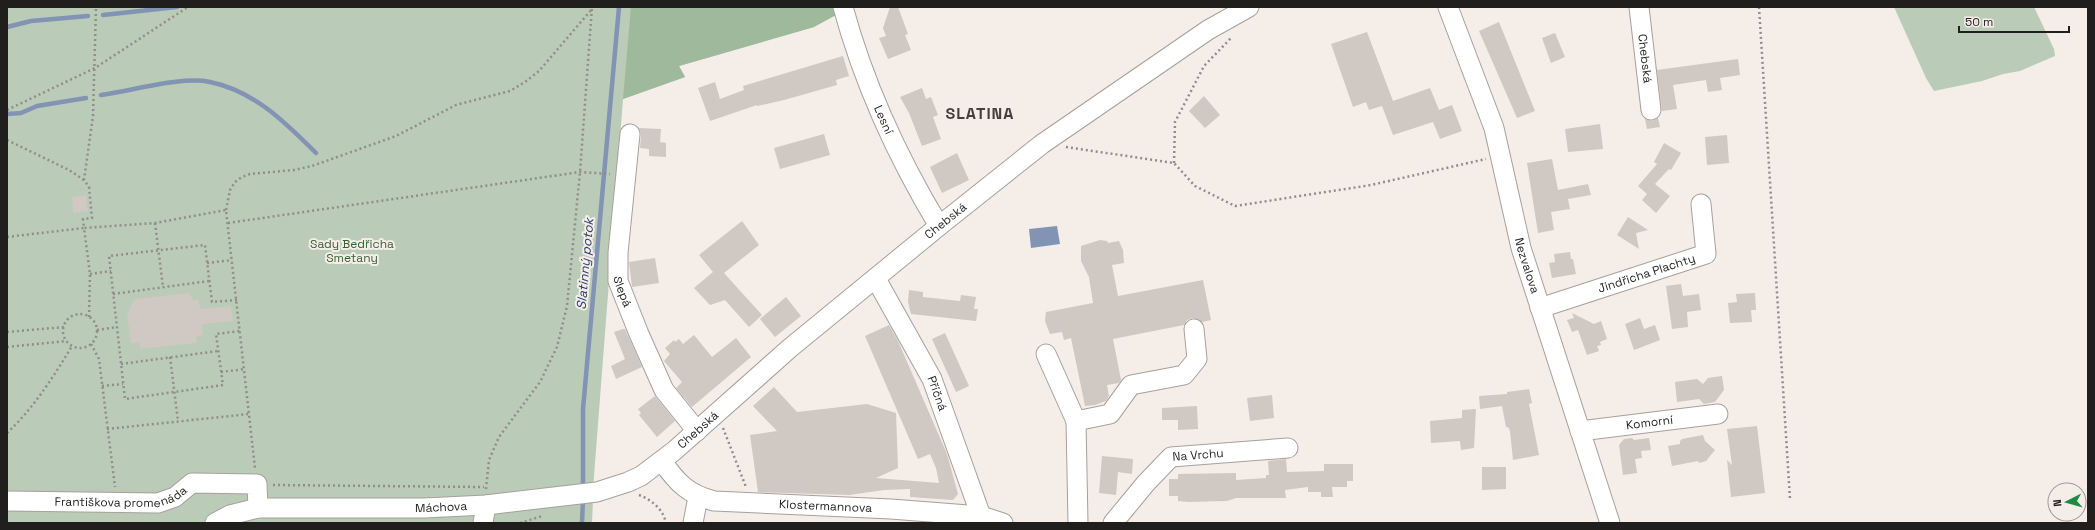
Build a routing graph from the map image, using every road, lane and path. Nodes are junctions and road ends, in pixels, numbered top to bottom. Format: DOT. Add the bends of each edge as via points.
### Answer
graph roads {
  1 [pos="96,7"];
  2 [pos="188,7"];
  3 [pos="843,7"];
  4 [pos="1249,7"];
  5 [pos="1448,7"];
  6 [pos="1639,7"];
  7 [pos="1759,7"];
  8 [pos="592,8"];
  9 [pos="1235,34"];
  10 [pos="95,68"];
  11 [pos="7,110"];
  12 [pos="1651,110"];
  13 [pos="630,134"];
  14 [pos="7,140"];
  15 [pos="1042,144"];
  16 [pos="1500,156"];
  17 [pos="1174,162"];
  18 [pos="580,172"];
  19 [pos="613,175"];
  20 [pos="84,180"];
  21 [pos="1701,204"];
  22 [pos="226,210"];
  23 [pos="155,223"];
  24 [pos="228,223"];
  25 [pos="939,226"];
  26 [pos="84,228"];
  27 [pos="7,237"];
  28 [pos="158,250"];
  29 [pos="232,260"];
  30 [pos="207,263"];
  31 [pos="111,271"];
  32 [pos="90,274"];
  33 [pos="876,279"];
  34 [pos="209,281"];
  35 [pos="163,287"];
  36 [pos="113,294"];
  37 [pos="237,300"];
  38 [pos="1540,308"];
  39 [pos="89,317"];
  40 [pos="64,327"];
  41 [pos="117,327"];
  42 [pos="1194,329"];
  43 [pos="97,330"];
  44 [pos="240,331"];
  45 [pos="7,332"];
  46 [pos="66,341"];
  47 [pos="91,344"];
  48 [pos="72,346"];
  49 [pos="7,347"];
  50 [pos="218,351"];
  51 [pos="1046,354"];
  52 [pos="170,357"];
  53 [pos="121,364"];
  54 [pos="245,369"];
  55 [pos="221,372"];
  56 [pos="124,384"];
  57 [pos="102,386"];
  58 [pos="174,392"];
  59 [pos="250,414"];
  60 [pos="1718,414"];
  61 [pos="714,417"];
  62 [pos="178,421"];
  63 [pos="1076,421"];
  64 [pos="107,429"];
  65 [pos="697,431"];
  66 [pos="1580,431"];
  67 [pos="7,433"];
  68 [pos="1288,448"];
  69 [pos="662,461"];
  70 [pos="257,484"];
  71 [pos="493,487"];
  72 [pos="637,494"];
  73 [pos="698,497"];
  74 [pos="1790,499"];
  75 [pos="7,501"];
  76 [pos="116,503"];
  77 [pos="752,503"];
  78 [pos="485,505"];
  79 [pos="258,508"];
  80 [pos="981,516"];
  81 [pos="215,523"];
  82 [pos="666,523"];
  83 [pos="693,523"];
  84 [pos="1003,523"];
  85 [pos="1078,523"];
  86 [pos="1113,523"];
  87 [pos="1610,523"];
  1 -- 10 [label="path"];
  2 -- 10 [label="path"];
  3 -- 25 [label="street, Lesní" via="865,74 889,132 916,188"];
  4 -- 15 [label="street, Chebská" via="1202,34"];
  5 -- 16 [label="street, Nezvalova" via="1494,128"];
  6 -- 12 [label="street, Chebská"];
  7 -- 74 [label="path"];
  8 -- 18 [label="path"];
  8 -- 22 [label="path" via="539,71 510,91 456,105 396,136 312,166 242,177 230,190"];
  9 -- 17 [label="path" via="1204,66 1175,122"];
  10 -- 11 [label="path"];
  10 -- 20 [label="path" via="93,116"];
  13 -- 65 [label="street, Slepá" via="618,253 618,281 664,390"];
  14 -- 20 [label="path"];
  15 -- 17 [label="path"];
  15 -- 25 [label="street, Chebská"];
  16 -- 17 [label="path" via="1371,185 1235,206 1194,186"];
  16 -- 38 [label="street, Nezvalova" via="1521,248"];
  18 -- 19 [label="path"];
  18 -- 24 [label="path"];
  18 -- 78 [label="path" via="567,306 557,346 540,382 499,437 489,460"];
  20 -- 26 [label="path" via="89,187 92,218 83,219"];
  21 -- 38 [label="street, Jindřicha Plachty" via="1706,254"];
  22 -- 23 [label="path"];
  22 -- 24 [label="path"];
  23 -- 26 [label="path"];
  23 -- 28 [label="path"];
  24 -- 29 [label="path"];
  25 -- 33 [label="street, Chebská"];
  26 -- 27 [label="path"];
  26 -- 32 [label="path"];
  28 -- 30 [label="path" via="205,245"];
  28 -- 31 [label="path" via="109,256"];
  28 -- 35 [label="path"];
  29 -- 30 [label="path"];
  29 -- 37 [label="path"];
  30 -- 34 [label="path"];
  31 -- 32 [label="path"];
  31 -- 36 [label="path"];
  32 -- 39 [label="path"];
  33 -- 61 [label="street, Chebská" via="790,348"];
  33 -- 80 [label="street, Příčná" via="932,379"];
  34 -- 35 [label="path"];
  34 -- 37 [label="path" via="212,302"];
  35 -- 36 [label="path"];
  36 -- 41 [label="path"];
  37 -- 44 [label="path"];
  38 -- 66 [label="street, Nezvalova"];
  39 -- 40 [label="path" via="79,314 74,316"];
  39 -- 43 [label="path"];
  40 -- 45 [label="path"];
  40 -- 46 [label="path"];
  41 -- 43 [label="path"];
  41 -- 53 [label="path"];
  42 -- 63 [label="street" via="1197,359 1184,375 1131,385 1110,414"];
  43 -- 47 [label="path"];
  44 -- 50 [label="path" via="216,334"];
  44 -- 54 [label="path"];
  46 -- 48 [label="path"];
  46 -- 49 [label="path"];
  47 -- 48 [label="path" via="82,348"];
  47 -- 57 [label="path" via="99,360"];
  48 -- 67 [label="path" via="30,408"];
  50 -- 52 [label="path"];
  50 -- 55 [label="path"];
  51 -- 63 [label="street"];
  52 -- 53 [label="path"];
  52 -- 58 [label="path"];
  53 -- 56 [label="path"];
  54 -- 55 [label="path"];
  54 -- 59 [label="path"];
  55 -- 58 [label="path" via="223,386"];
  56 -- 57 [label="path"];
  56 -- 58 [label="path" via="125,399"];
  57 -- 64 [label="path"];
  58 -- 62 [label="path"];
  59 -- 62 [label="path"];
  59 -- 70 [label="path"];
  60 -- 66 [label="street, Komorní"];
  61 -- 65 [label="street, Chebská"];
  61 -- 77 [label="path" via="724,429"];
  62 -- 64 [label="path"];
  63 -- 85 [label="street"];
  64 -- 76 [label="path"];
  65 -- 69 [label="street, Chebská"];
  66 -- 87 [label="street, Nezvalova"];
  68 -- 86 [label="street, Na Vrchu" via="1170,457"];
  69 -- 73 [label="street, Klostermannova" via="683,487"];
  69 -- 78 [label="street, Máchova" via="628,482 596,492"];
  70 -- 76 [label="street, Františkova promenáda" via="192,483 175,497 158,503"];
  70 -- 78 [label="path"];
  70 -- 79 [label="street"];
  71 -- 78 [label="path"];
  72 -- 82 [label="path" via="658,507"];
  73 -- 77 [label="street, Klostermannova" via="714,501"];
  73 -- 83 [label="street"];
  75 -- 76 [label="street, Františkova promenáda"];
  77 -- 80 [label="street, Klostermannova"];
  78 -- 79 [label="street, Máchova" via="424,508"];
  79 -- 81 [label="street, Máchova" via="230,514"];
  80 -- 84 [label="street, Klostermannova"];
}
